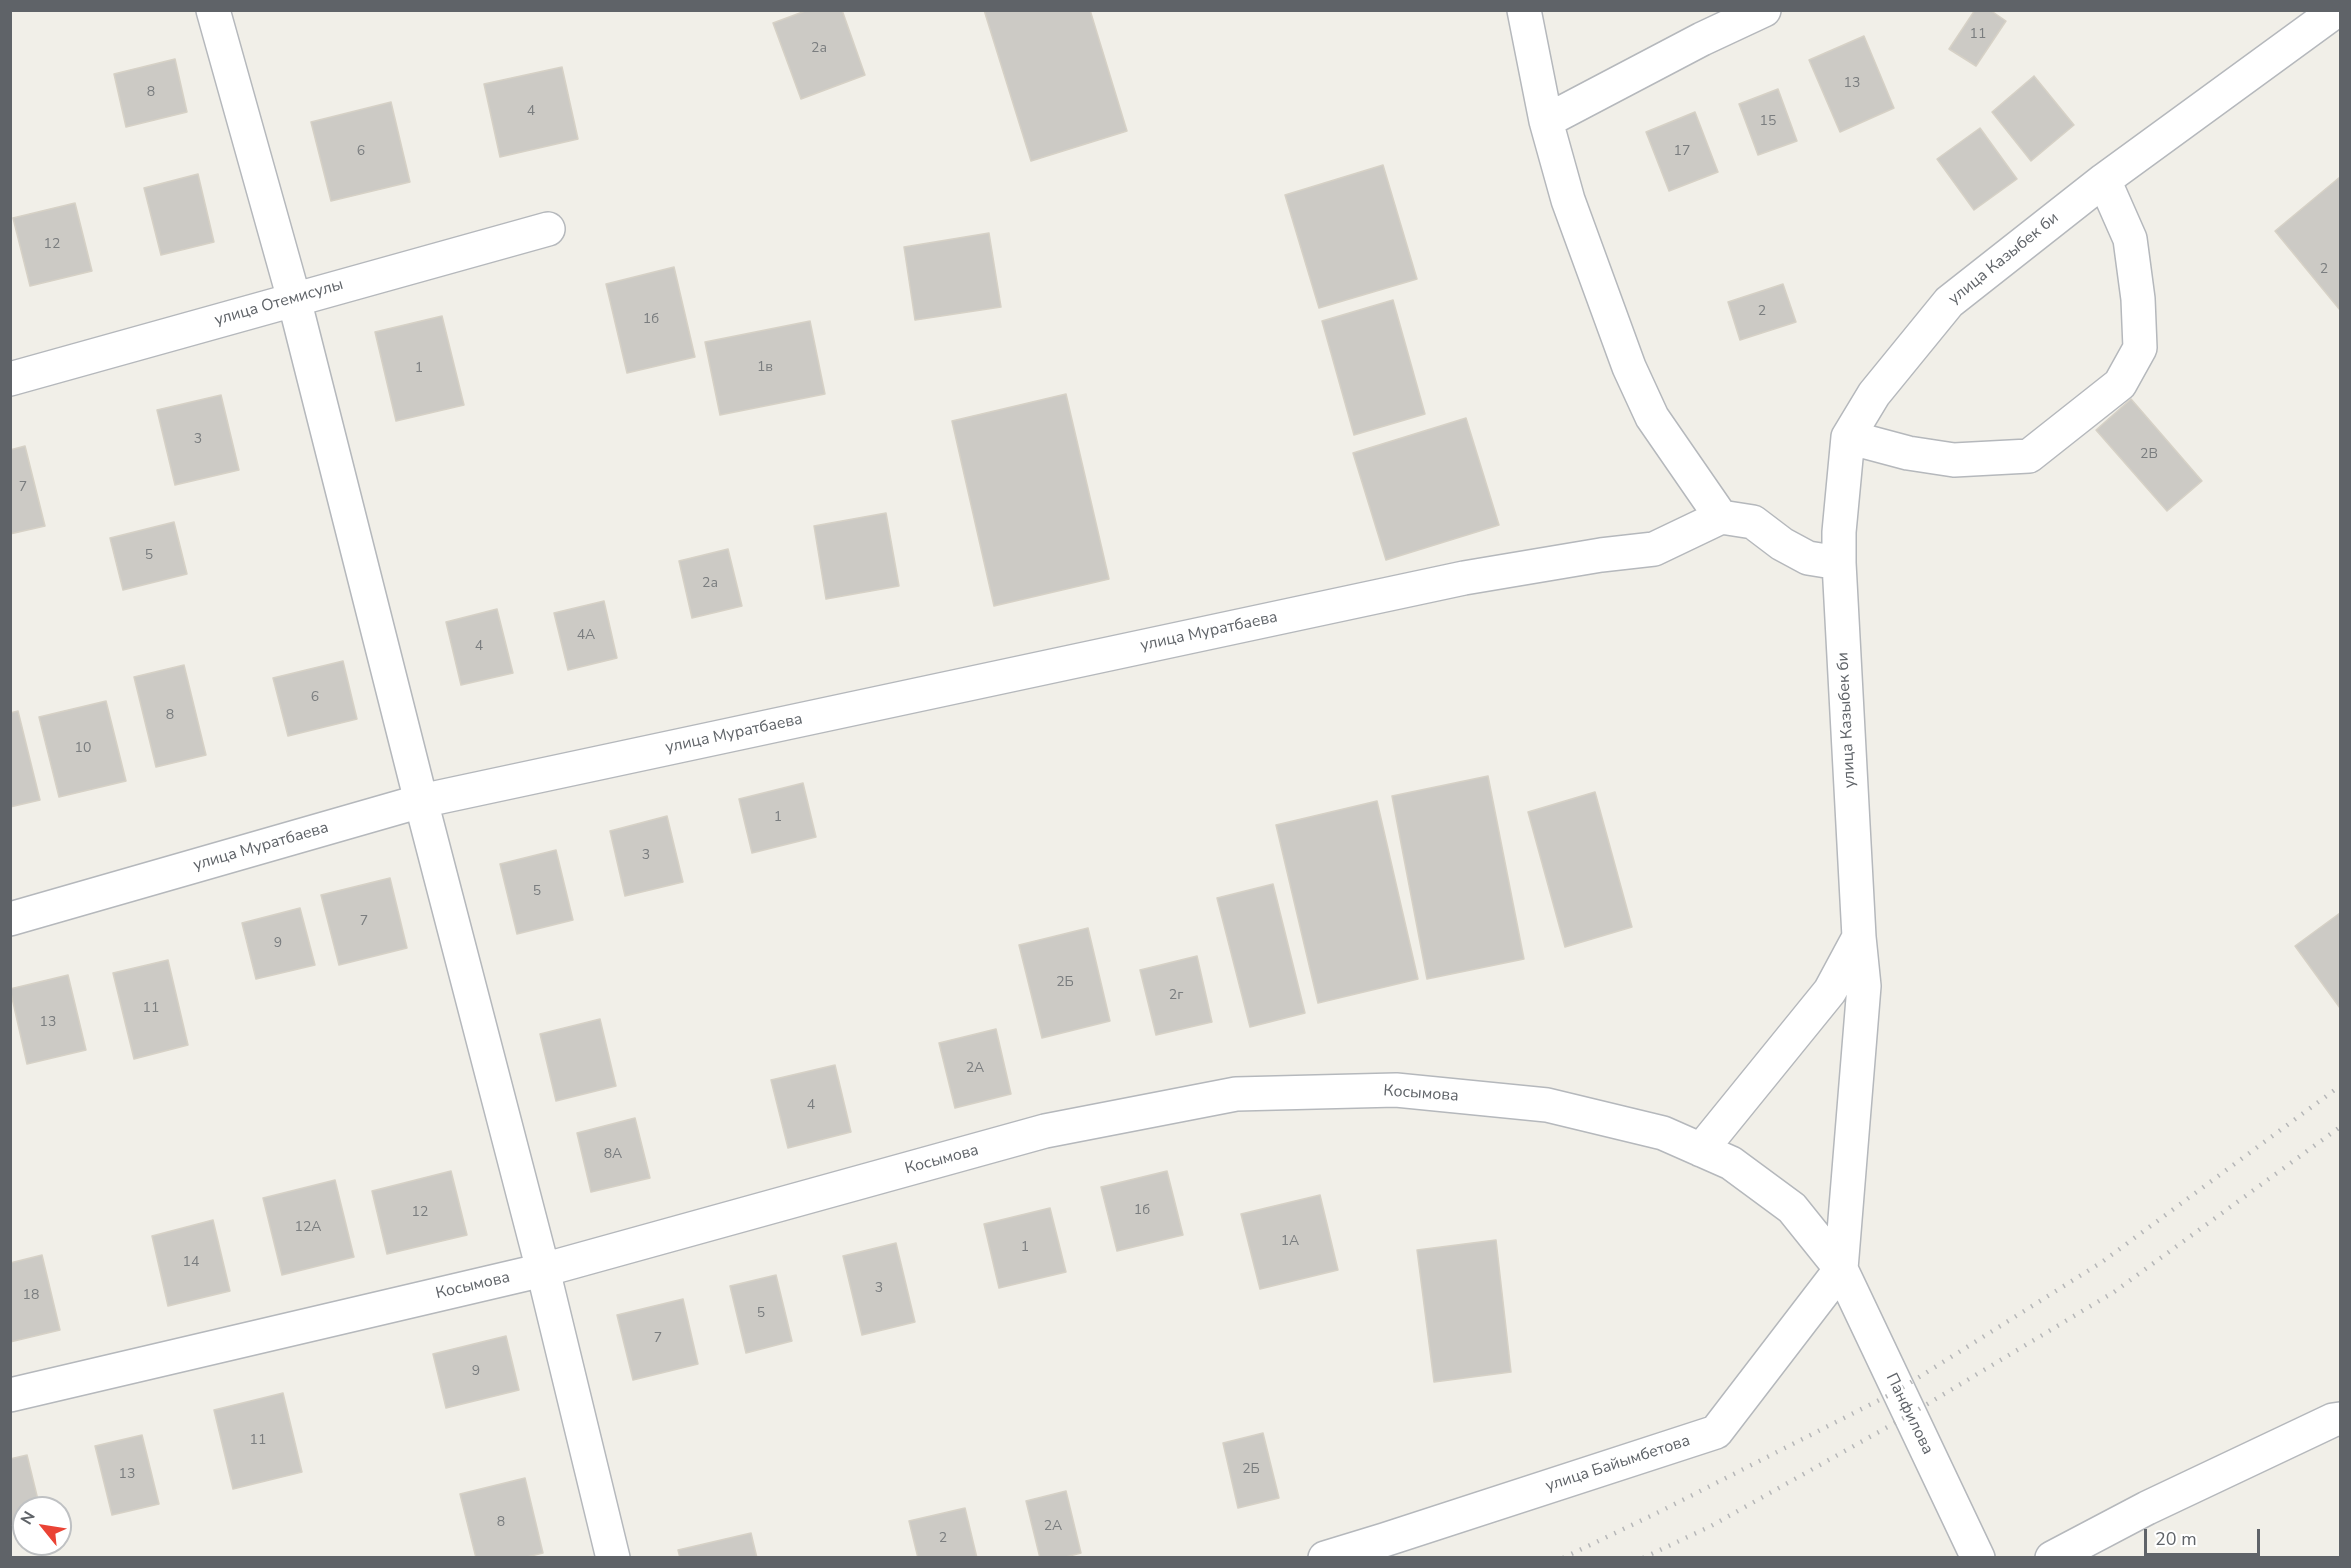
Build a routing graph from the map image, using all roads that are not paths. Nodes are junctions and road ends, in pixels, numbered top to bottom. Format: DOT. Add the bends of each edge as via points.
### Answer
graph roads {
  1 [pos="213,10"];
  2 [pos="1524,10"];
  3 [pos="1764,10"];
  4 [pos="2337,10"];
  5 [pos="1546,121"];
  6 [pos="2104,180"];
  7 [pos="548,229"];
  8 [pos="294,299"];
  9 [pos="10,379"];
  10 [pos="1848,437"];
  11 [pos="1721,517"];
  12 [pos="1839,562"];
  13 [pos="421,801"];
  14 [pos="10,919"];
  15 [pos="1859,937"];
  16 [pos="1701,1150"];
  17 [pos="1841,1269"];
  18 [pos="543,1270"];
  19 [pos="10,1395"];
  20 [pos="2340,1419"];
  21 [pos="613,1557"];
  22 [pos="1325,1557"];
  23 [pos="1978,1557"];
  24 [pos="2052,1557"];
  1 -- 8 [label="street"];
  2 -- 5 [label="street"];
  3 -- 5 [label="street"];
  4 -- 6 [label="street, улица Казыбек би"];
  5 -- 11 [label="street" via="1568,200 1629,367 1652,417"];
  6 -- 10 [label="street, улица Казыбек би" via="1949,302 1874,394"];
  6 -- 10 [label="street" via="2130,239 2138,299 2140,348 2120,384 2029,456 1954,460"];
  7 -- 8 [label="street, улица Отемисулы"];
  8 -- 9 [label="street, улица Отемисулы"];
  8 -- 13 [label="street"];
  10 -- 12 [label="street, улица Казыбек би"];
  11 -- 12 [label="street" via="1753,522 1808,558"];
  11 -- 13 [label="street, улица Муратбаева" via="1654,549 1464,578"];
  12 -- 15 [label="street, улица Казыбек би"];
  13 -- 14 [label="street, улица Муратбаева"];
  13 -- 18 [label="street"];
  15 -- 16 [label="street" via="1830,991"];
  15 -- 17 [label="street, улица Казыбек би" via="1864,986"];
  16 -- 17 [label="street, Косымова" via="1731,1163 1792,1208"];
  16 -- 18 [label="street, Косымова" via="1662,1133 1547,1105 1396,1090 1236,1094 1046,1131"];
  17 -- 22 [label="street, улица Байымбетова" via="1716,1432"];
  17 -- 23 [label="street, Панфилова"];
  18 -- 19 [label="street, Косымова"];
  18 -- 21 [label="street"];
  20 -- 24 [label="street" via="2147,1508"];
}
